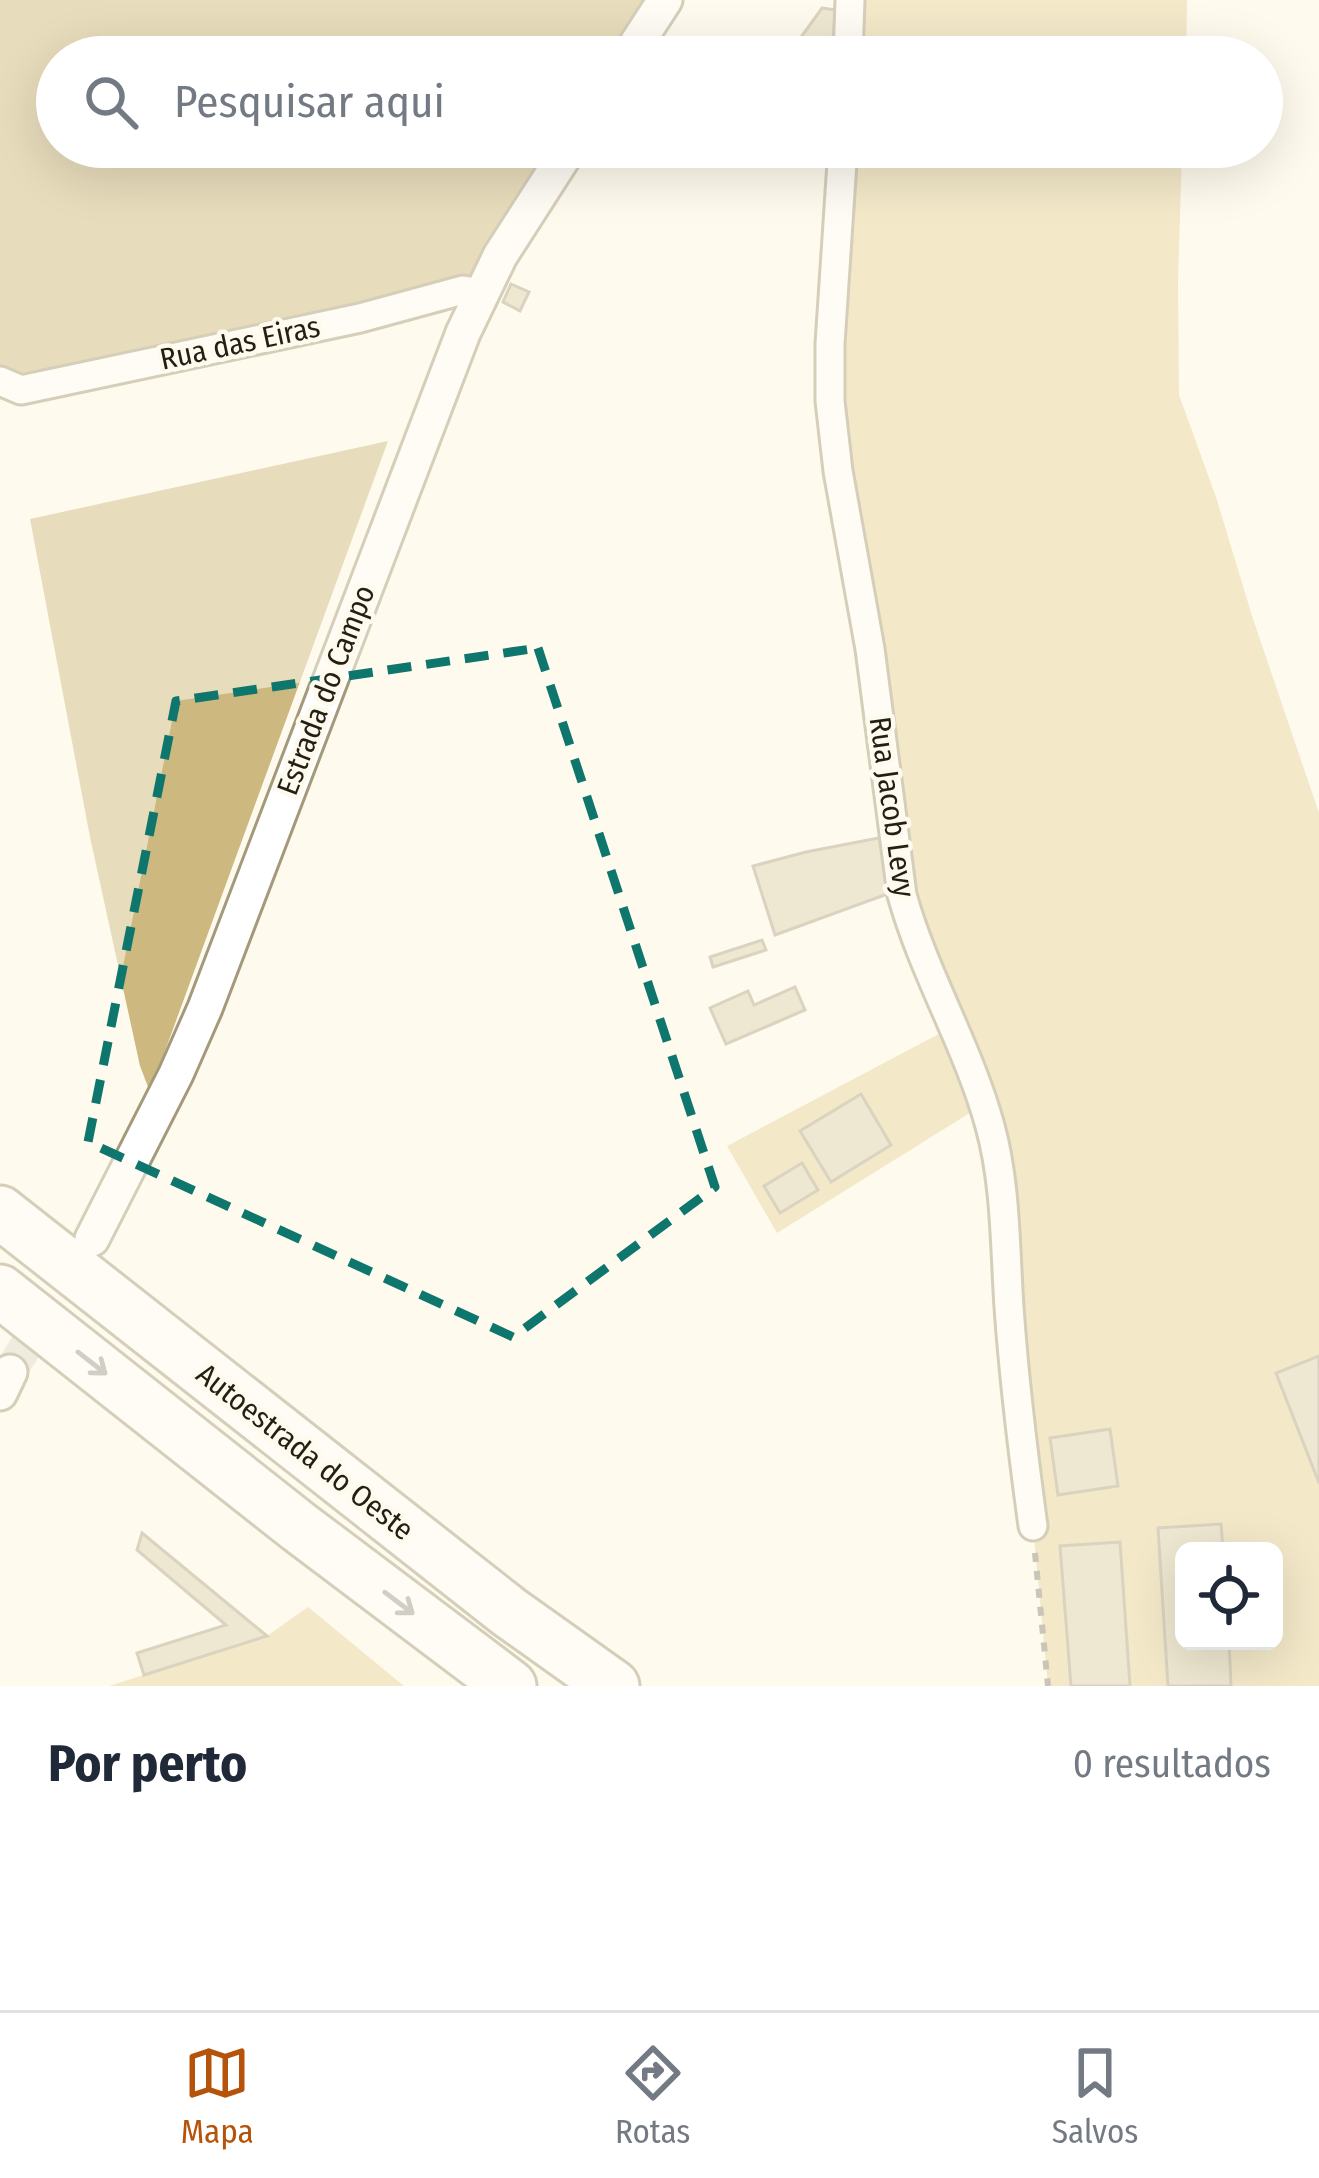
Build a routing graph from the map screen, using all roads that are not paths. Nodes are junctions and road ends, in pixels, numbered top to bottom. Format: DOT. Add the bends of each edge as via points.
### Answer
graph roads {
  1 [pos="665,0"];
  2 [pos="850,0"];
  3 [pos="642,36"];
  4 [pos="849,36"];
  5 [pos="557,168"];
  6 [pos="842,168"];
  7 [pos="481,293"];
  8 [pos="7,390"];
  9 [pos="0,1212"];
  10 [pos="92,1239"];
  11 [pos="0,1291"];
  12 [pos="1033,1526"];
  13 [pos="510,1686"];
  14 [pos="614,1686"];
  1 -- 3 [label="street"];
  2 -- 4 [label="street"];
  5 -- 7 [label="street, Estrada do Campo"];
  6 -- 12 [label="street, Rua Jacob Levy" via="830,382 838,471 871,649 902,895 991,1129"];
  7 -- 8 [label="street, Rua das Eiras" via="463,290"];
  7 -- 10 [label="street, Estrada do Campo" via="205,1008"];
  9 -- 14 [label="highway, Autoestrada do Oeste"];
  11 -- 13 [label="highway, Autoestrada do Oeste, one-way"];
}
